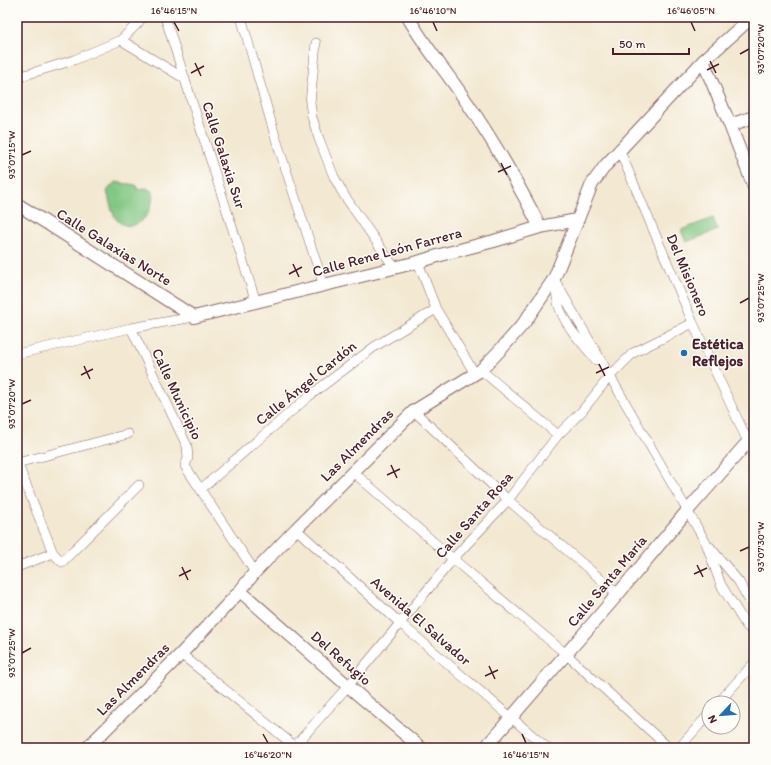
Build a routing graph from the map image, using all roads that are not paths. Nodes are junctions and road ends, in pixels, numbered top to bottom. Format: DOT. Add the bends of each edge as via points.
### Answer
graph roads {
  1 [pos="142,17"];
  2 [pos="165,17"];
  3 [pos="241,17"];
  4 [pos="408,17"];
  5 [pos="752,17"];
  6 [pos="121,40"];
  7 [pos="316,43"];
  8 [pos="703,61"];
  9 [pos="17,64"];
  10 [pos="20,78"];
  11 [pos="185,79"];
  12 [pos="754,117"];
  13 [pos="730,125"];
  14 [pos="619,149"];
  15 [pos="754,187"];
  16 [pos="17,204"];
  17 [pos="577,220"];
  18 [pos="540,227"];
  19 [pos="418,262"];
  20 [pos="394,267"];
  21 [pos="554,279"];
  22 [pos="324,286"];
  23 [pos="256,302"];
  24 [pos="436,309"];
  25 [pos="194,317"];
  26 [pos="693,323"];
  27 [pos="131,328"];
  28 [pos="17,354"];
  29 [pos="478,372"];
  30 [pos="610,376"];
  31 [pos="414,411"];
  32 [pos="128,434"];
  33 [pos="558,435"];
  34 [pos="751,438"];
  35 [pos="754,455"];
  36 [pos="17,462"];
  37 [pos="352,471"];
  38 [pos="139,485"];
  39 [pos="201,489"];
  40 [pos="508,500"];
  41 [pos="688,510"];
  42 [pos="296,529"];
  43 [pos="706,543"];
  44 [pos="53,553"];
  45 [pos="453,559"];
  46 [pos="17,567"];
  47 [pos="255,572"];
  48 [pos="240,591"];
  49 [pos="618,594"];
  50 [pos="754,609"];
  51 [pos="400,623"];
  52 [pos="754,633"];
  53 [pos="181,654"];
  54 [pos="566,654"];
  55 [pos="754,662"];
  56 [pos="348,686"];
  57 [pos="725,695"];
  58 [pos="512,717"];
  59 [pos="701,723"];
  60 [pos="295,747"];
  61 [pos="86,748"];
  62 [pos="421,748"];
  63 [pos="485,748"];
  64 [pos="547,748"];
  65 [pos="669,748"];
  66 [pos="679,748"];
  1 -- 6 [label="street"];
  2 -- 11 [label="street, Calle Galaxia Sur"];
  3 -- 22 [label="street" via="275,136"];
  4 -- 18 [label="street" via="490,138"];
  5 -- 8 [label="street, Las Almendras"];
  6 -- 10 [label="street" via="74,60"];
  6 -- 11 [label="street"];
  7 -- 20 [label="street" via="310,103 319,139 344,195"];
  8 -- 13 [label="street"];
  8 -- 14 [label="street, Las Almendras"];
  9 -- 10 [label="street"];
  11 -- 23 [label="street, Calle Galaxia Sur"];
  12 -- 13 [label="street"];
  13 -- 15 [label="street"];
  14 -- 17 [label="street, Las Almendras" via="592,184"];
  14 -- 26 [label="street, Del Misionero"];
  16 -- 25 [label="street, Calle Galaxias Norte"];
  17 -- 18 [label="street, Calle Rene León Farrera"];
  17 -- 21 [label="street, Las Almendras"];
  18 -- 19 [label="street, Calle Rene León Farrera"];
  19 -- 20 [label="street, Calle Rene León Farrera"];
  19 -- 24 [label="street"];
  20 -- 22 [label="street, Calle Rene León Farrera"];
  21 -- 29 [label="street, Las Almendras" via="524,323"];
  21 -- 30 [label="street" via="558,303 570,328"];
  22 -- 23 [label="street, Calle Rene León Farrera"];
  23 -- 25 [label="street, Calle Rene León Farrera"];
  24 -- 29 [label="street"];
  24 -- 39 [label="street, Calle Ángel Cardón" via="374,347 308,396"];
  25 -- 27 [label="street, Calle Rene León Farrera"];
  26 -- 30 [label="street, Calle Santa Rosa" via="633,353"];
  26 -- 34 [label="street, Del Misionero"];
  27 -- 28 [label="street, Calle Rene León Farrera"];
  27 -- 39 [label="street, Calle Municipio" via="187,446 188,458 185,466"];
  29 -- 31 [label="street, Las Almendras"];
  29 -- 33 [label="street"];
  30 -- 33 [label="street, Calle Santa Rosa" via="582,411"];
  30 -- 41 [label="street"];
  31 -- 37 [label="street, Las Almendras"];
  31 -- 40 [label="street"];
  32 -- 36 [label="street"];
  33 -- 40 [label="street, Calle Santa Rosa"];
  34 -- 35 [label="street, Del Misionero"];
  34 -- 41 [label="street, Calle Santa María"];
  36 -- 44 [label="street"];
  37 -- 42 [label="street, Las Almendras"];
  37 -- 45 [label="street"];
  38 -- 44 [label="street" via="62,562"];
  39 -- 47 [label="street, Calle Municipio"];
  40 -- 45 [label="street, Calle Santa Rosa"];
  40 -- 49 [label="street"];
  41 -- 43 [label="street"];
  41 -- 49 [label="street, Calle Santa María"];
  42 -- 47 [label="street, Las Almendras"];
  42 -- 51 [label="street, Avenida El Salvador"];
  43 -- 50 [label="street" via="739,582"];
  43 -- 52 [label="street" via="721,585 746,625"];
  44 -- 46 [label="street"];
  45 -- 51 [label="street, Calle Santa Rosa"];
  45 -- 54 [label="street"];
  47 -- 48 [label="street, Las Almendras"];
  48 -- 53 [label="street, Las Almendras"];
  48 -- 56 [label="street, Del Refugio"];
  49 -- 54 [label="street, Calle Santa María"];
  51 -- 56 [label="street, Calle Santa Rosa"];
  51 -- 58 [label="street, Avenida El Salvador"];
  53 -- 60 [label="street"];
  53 -- 61 [label="street, Las Almendras"];
  54 -- 58 [label="street, Calle Santa María"];
  54 -- 65 [label="street"];
  55 -- 57 [label="street"];
  56 -- 60 [label="street, Calle Santa Rosa"];
  56 -- 62 [label="street, Del Refugio"];
  58 -- 63 [label="street, Calle Santa María"];
  58 -- 64 [label="street, Avenida El Salvador"];
  59 -- 66 [label="street"];
}
